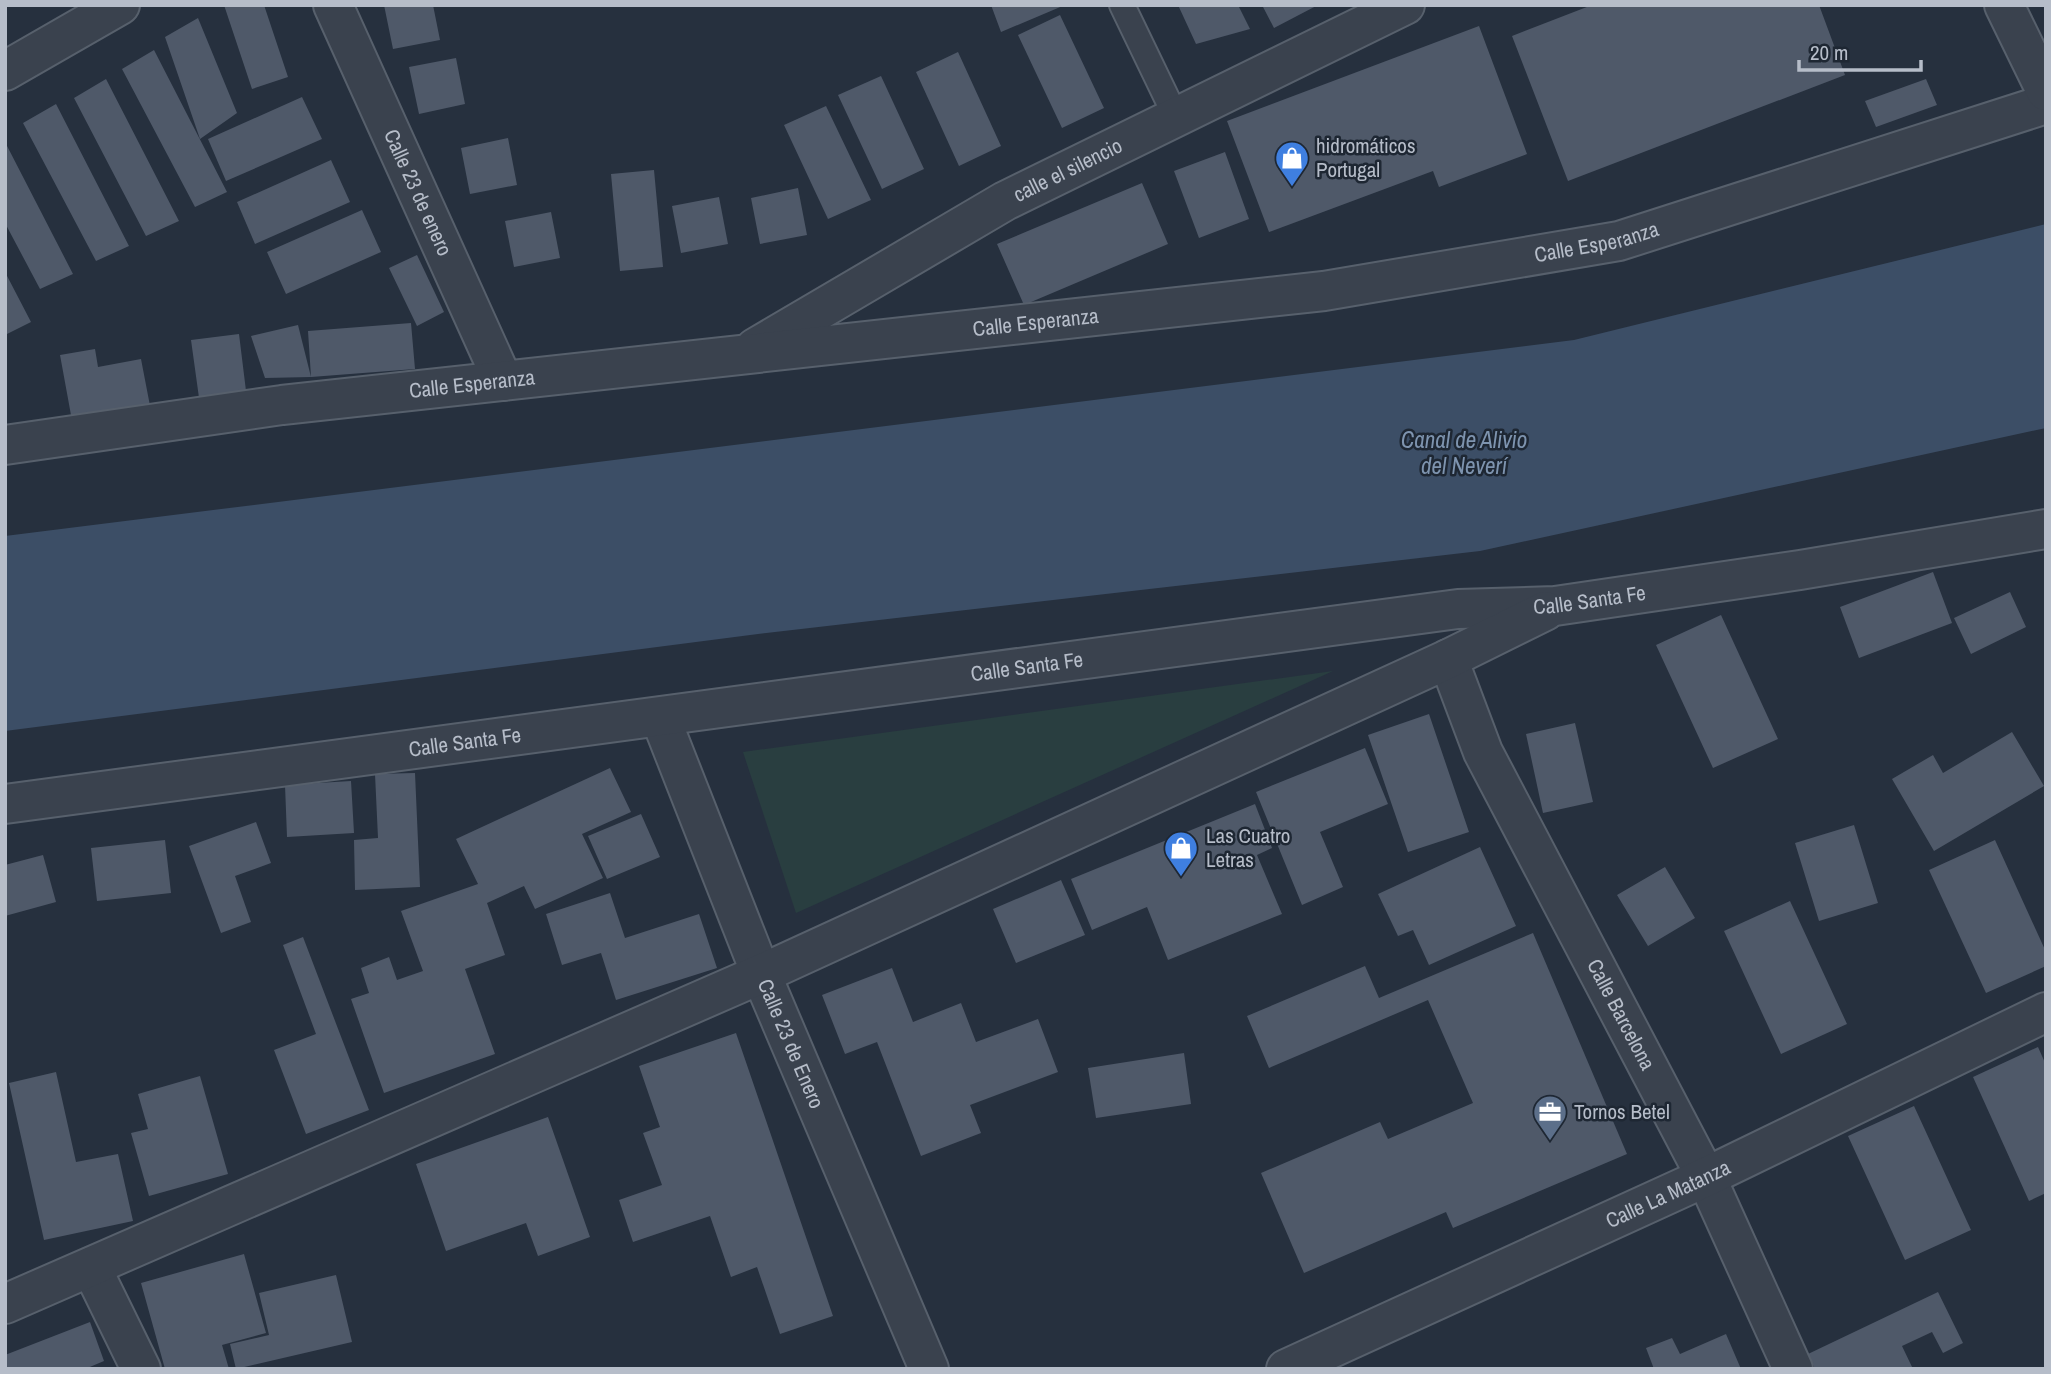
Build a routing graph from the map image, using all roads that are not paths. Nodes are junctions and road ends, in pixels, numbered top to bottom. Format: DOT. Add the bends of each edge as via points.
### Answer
graph roads {
  1 [pos="120,5"];
  2 [pos="333,5"];
  3 [pos="1122,5"];
  4 [pos="1405,5"];
  5 [pos="2004,5"];
  6 [pos="5,71"];
  7 [pos="2046,91"];
  8 [pos="2046,104"];
  9 [pos="1176,117"];
  10 [pos="744,355"];
  11 [pos="503,381"];
  12 [pos="5,445"];
  13 [pos="2046,529"];
  14 [pos="1555,606"];
  15 [pos="1448,659"];
  16 [pos="660,717"];
  17 [pos="5,804"];
  18 [pos="761,974"];
  19 [pos="2046,1012"];
  20 [pos="1706,1177"];
  21 [pos="91,1267"];
  22 [pos="5,1304"];
  23 [pos="141,1369"];
  24 [pos="929,1369"];
  25 [pos="1286,1369"];
  26 [pos="1793,1369"];
  1 -- 6 [label="street"];
  2 -- 11 [label="street, Calle 23 de enero"];
  3 -- 9 [label="lane"];
  4 -- 9 [label="street, calle el silencio"];
  5 -- 7 [label="street"];
  8 -- 10 [label="street, Calle Esperanza" via="1619,241 1325,291"];
  9 -- 10 [label="street, calle el silencio" via="1005,201"];
  10 -- 11 [label="street, Calle Esperanza"];
  11 -- 12 [label="street, Calle Esperanza" via="282,405"];
  13 -- 14 [label="street, Calle Santa Fe"];
  14 -- 15 [label="street"];
  14 -- 16 [label="street, Calle Santa Fe" via="1458,609"];
  15 -- 18 [label="street"];
  15 -- 20 [label="street, Calle Barcelona" via="1483,752"];
  16 -- 17 [label="street, Calle Santa Fe"];
  16 -- 18 [label="street, Calle 23 de Enero"];
  18 -- 21 [label="street"];
  18 -- 24 [label="street, Calle 23 de Enero"];
  19 -- 20 [label="street, Calle La Matanza"];
  20 -- 25 [label="street, Calle La Matanza"];
  20 -- 26 [label="street, Calle Barcelona"];
  21 -- 22 [label="street"];
  21 -- 23 [label="street"];
}
